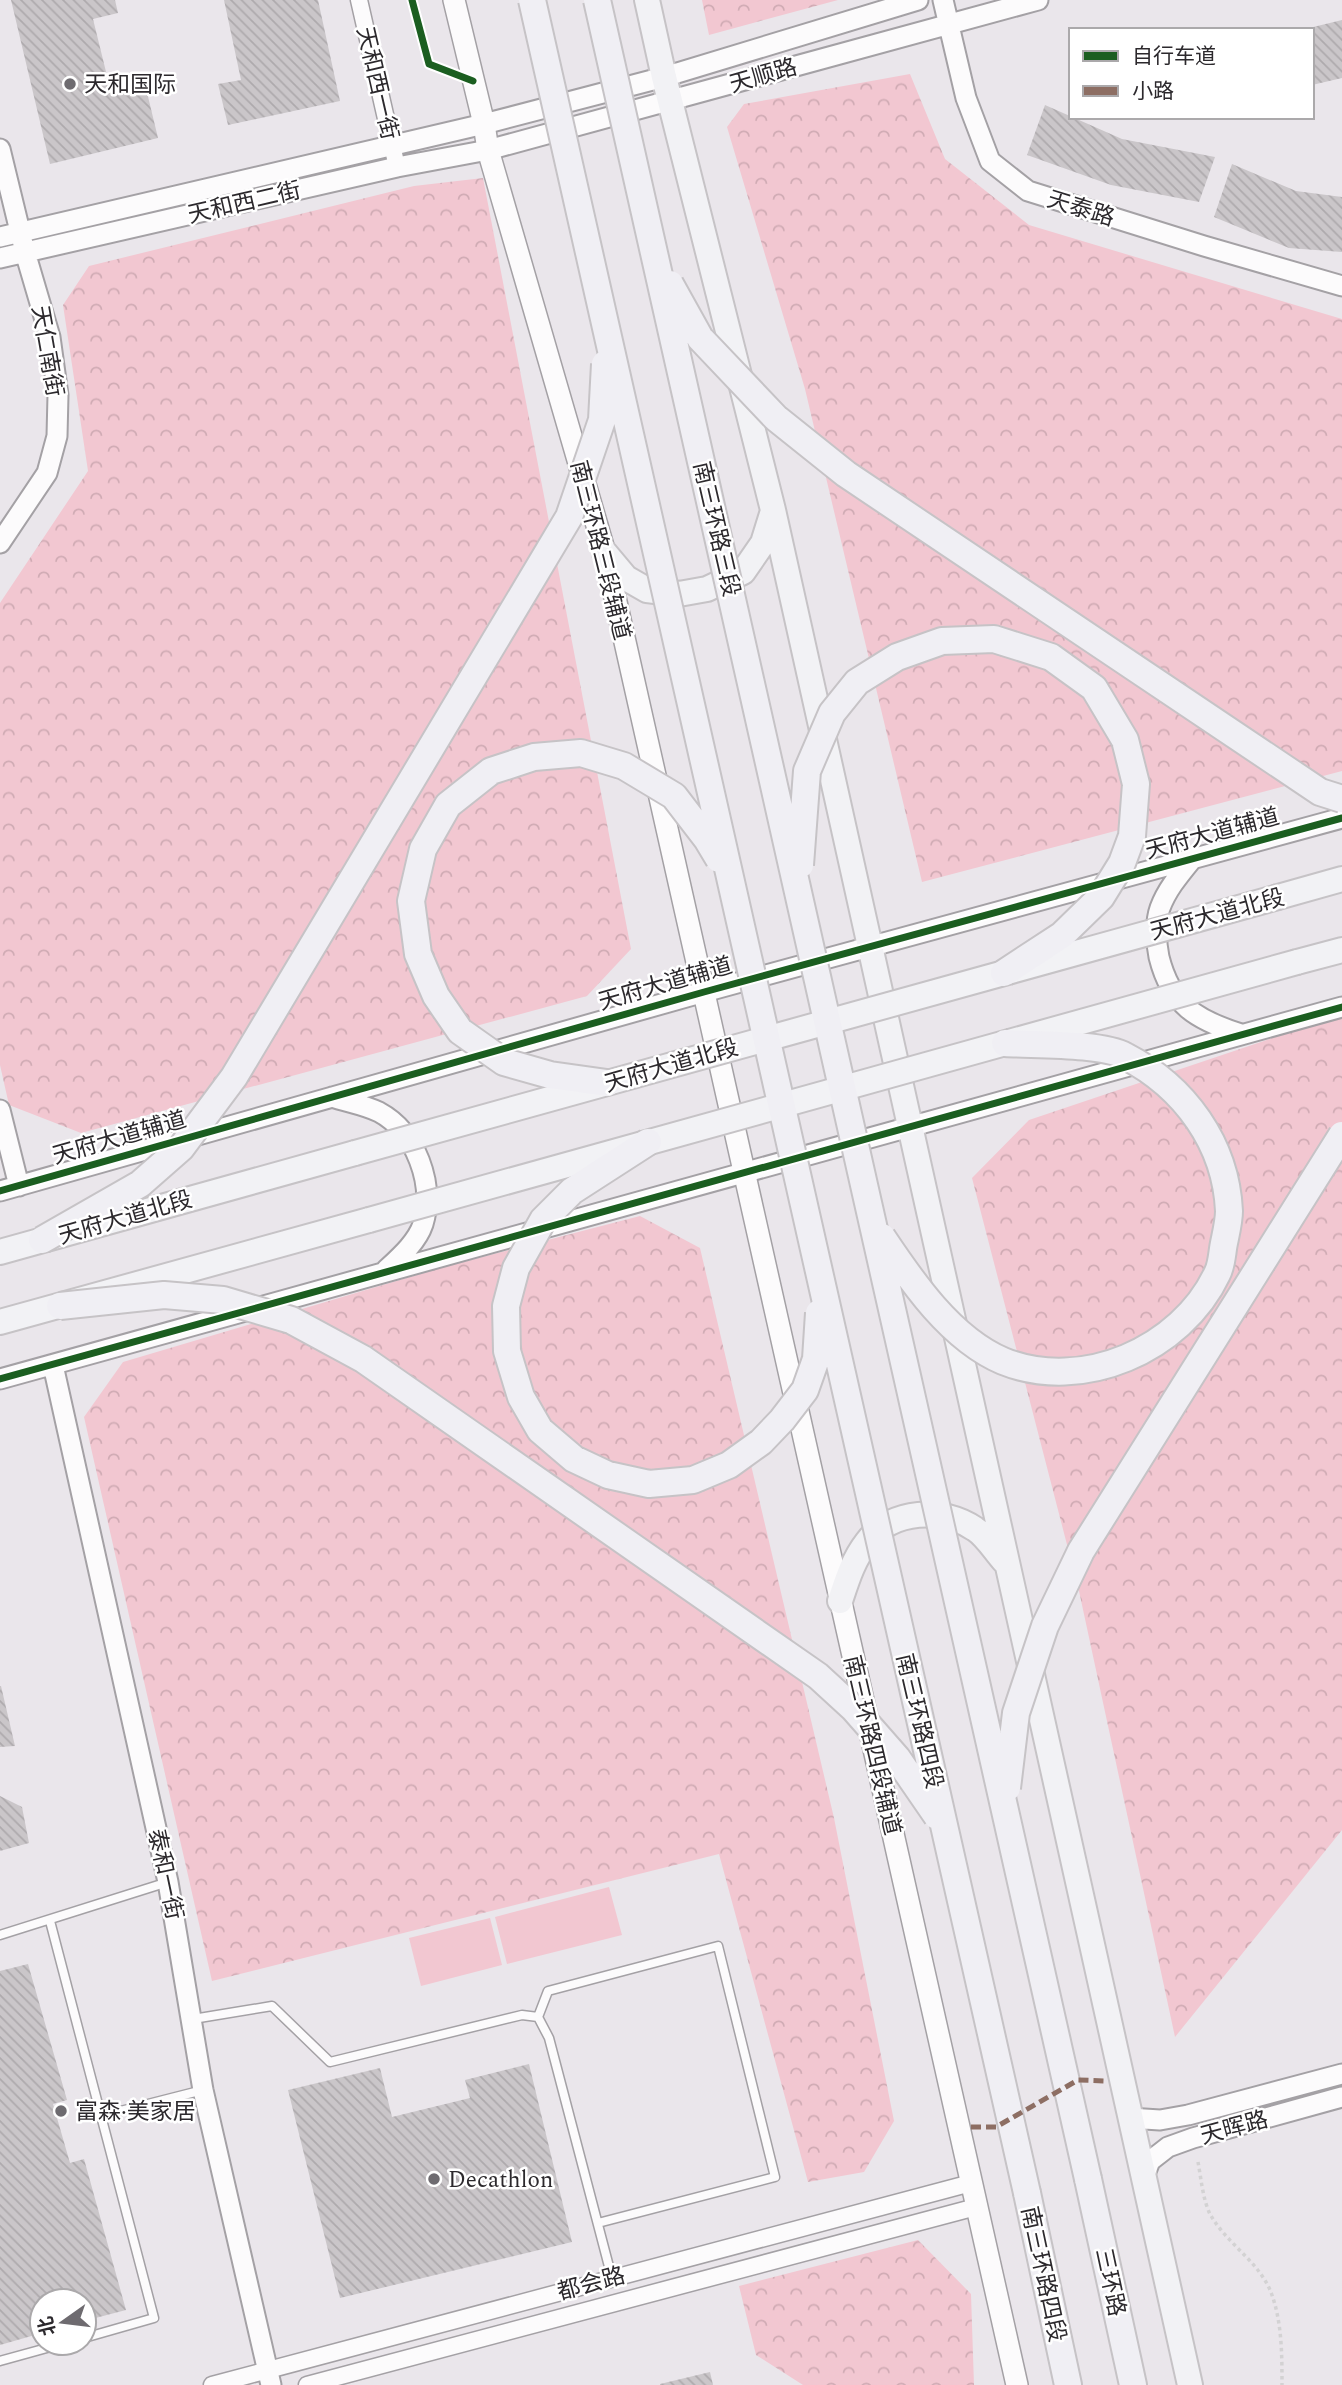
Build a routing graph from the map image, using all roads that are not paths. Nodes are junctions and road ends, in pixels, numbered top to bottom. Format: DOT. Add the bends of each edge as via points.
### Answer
graph roads {
  1 [pos="359,0"];
  2 [pos="454,0"];
  3 [pos="531,0"];
  4 [pos="597,0"];
  5 [pos="647,0"];
  6 [pos="918,0"];
  7 [pos="943,0"];
  8 [pos="1038,0"];
  9 [pos="949,23"];
  10 [pos="664,77"];
  11 [pos="671,101"];
  12 [pos="484,124"];
  13 [pos="392,145"];
  14 [pos="0,149"];
  15 [pos="488,150"];
  16 [pos="397,167"];
  17 [pos="21,232"];
  18 [pos="0,237"];
  19 [pos="25,252"];
  20 [pos="0,258"];
  21 [pos="656,259"];
  22 [pos="1342,286"];
  23 [pos="606,331"];
  24 [pos="773,510"];
  25 [pos="0,543"];
  26 [pos="605,553"];
  27 [pos="1342,799"];
  28 [pos="1342,818"];
  29 [pos="1193,858"];
  30 [pos="729,876"];
  31 [pos="1342,879"];
  32 [pos="798,891"];
  33 [pos="870,947"];
  34 [pos="1342,950"];
  35 [pos="1004,973"];
  36 [pos="704,992"];
  37 [pos="1342,1007"];
  38 [pos="1242,1035"];
  39 [pos="1005,1044"];
  40 [pos="607,1083"];
  41 [pos="332,1097"];
  42 [pos="729,1104"];
  43 [pos="0,1110"];
  44 [pos="910,1127"];
  45 [pos="1342,1135"];
  46 [pos="648,1142"];
  47 [pos="744,1173"];
  48 [pos="19,1186"];
  49 [pos="0,1191"];
  50 [pos="873,1224"];
  51 [pos="43,1240"];
  52 [pos="0,1252"];
  53 [pos="383,1273"];
  54 [pos="821,1284"];
  55 [pos="60,1306"];
  56 [pos="0,1322"];
  57 [pos="52,1365"];
  58 [pos="0,1379"];
  59 [pos="1007,1564"];
  60 [pos="840,1601"];
  61 [pos="1005,1807"];
  62 [pos="944,1825"];
  63 [pos="168,1882"];
  64 [pos="50,1921"];
  65 [pos="0,1935"];
  66 [pos="538,2017"];
  67 [pos="193,2019"];
  68 [pos="1342,2074"];
  69 [pos="203,2090"];
  70 [pos="1342,2097"];
  71 [pos="101,2116"];
  72 [pos="1129,2118"];
  73 [pos="1143,2179"];
  74 [pos="971,2183"];
  75 [pos="976,2207"];
  76 [pos="598,2224"];
  77 [pos="612,2278"];
  78 [pos="410,2332"];
  79 [pos="98,2334"];
  80 [pos="28,2353"];
  81 [pos="416,2356"];
  82 [pos="0,2361"];
  83 [pos="270,2377"];
  84 [pos="212,2385"];
  85 [pos="307,2385"];
  86 [pos="1017,2385"];
  87 [pos="1068,2385"];
  88 [pos="1133,2385"];
  89 [pos="1190,2385"];
  1 -- 13 [label="street, 天和西一街"];
  2 -- 12 [label="main road, 南三环路三段辅道"];
  3 -- 23 [label="highway, bridge"];
  4 -- 21 [label="highway, 南三环路三段, bridge"];
  5 -- 10 [label="main road"];
  6 -- 10 [label="street, 天顺路"];
  7 -- 9 [label="street, 天泰路"];
  8 -- 9 [label="street, 天顺路"];
  9 -- 11 [label="street, 天顺路"];
  9 -- 22 [label="street, 天泰路" via="966,98 990,161 1028,191"];
  10 -- 11 [label="main road"];
  10 -- 12 [label="street, 天顺路"];
  11 -- 15 [label="street, 天顺路"];
  11 -- 24 [label="main road"];
  12 -- 13 [label="street, 天和西二街"];
  12 -- 15 [label="main road, 南三环路三段辅道"];
  13 -- 16 [label="street, 天和西一街"];
  13 -- 17 [label="street, 天和西二街"];
  14 -- 17 [label="street, 天仁南街"];
  15 -- 16 [label="street, 天和西二街"];
  15 -- 26 [label="main road, 南三环路三段辅道"];
  16 -- 19 [label="street, 天和西二街"];
  17 -- 18 [label="street, 天和西二街"];
  17 -- 19 [label="street, 天仁南街"];
  19 -- 20 [label="street, 天和西二街"];
  19 -- 25 [label="street, 天仁南街" via="50,337 58,395 57,436 47,472"];
  21 -- 27 [label="highway, bridge" via="700,338 776,418 846,474 1320,792"];
  21 -- 32 [label="highway, 南三环路三段, bridge"];
  23 -- 30 [label="highway, bridge"];
  23 -- 51 [label="highway, bridge" via="601,420 569,517 234,1077 181,1147 140,1184"];
  24 -- 26 [label="main road" via="764,543 743,572 707,589 679,594 646,590 626,578"];
  24 -- 33 [label="main road"];
  26 -- 36 [label="main road, 南三环路三段辅道"];
  28 -- 29 [label="street, 天府大道辅道"];
  29 -- 33 [label="street, 天府大道辅道"];
  29 -- 38 [label="street" via="1172,884 1160,910 1156,945 1164,975 1189,1011"];
  30 -- 40 [label="highway, bridge" via="674,796 624,766 581,753 534,757 491,771 449,805 423,849 411,901 418,954 436,996 460,1031 504,1062 550,1075"];
  30 -- 54 [label="highway, 南三环路四段, bridge"];
  31 -- 35 [label="main road, 天府大道北段, bridge"];
  32 -- 35 [label="highway, bridge" via="807,771 832,713 857,682 897,657 942,642 994,639 1051,657 1094,688 1125,740 1136,784 1132,836 1101,897 1062,935"];
  32 -- 50 [label="highway, 南三环路三段, bridge"];
  33 -- 36 [label="street, 天府大道辅道"];
  33 -- 44 [label="main road"];
  34 -- 39 [label="main road, bridge"];
  35 -- 40 [label="main road, 天府大道北段, bridge"];
  36 -- 41 [label="street, 天府大道辅道"];
  36 -- 42 [label="main road, 南三环路三段辅道"];
  37 -- 38 [label="street"];
  38 -- 44 [label="street"];
  39 -- 46 [label="main road, bridge"];
  39 -- 50 [label="highway, bridge" via="1087,1047 1124,1054 1168,1085 1203,1124 1223,1168 1229,1213 1218,1272 1193,1311 1156,1343 1116,1364 1044,1372 1002,1360 938,1313"];
  40 -- 51 [label="main road, 天府大道北段, bridge"];
  41 -- 48 [label="street, 天府大道辅道"];
  41 -- 53 [label="street" via="378,1112 401,1128 420,1159 426,1190 423,1224 406,1251"];
  42 -- 47 [label="main road, 南三环路四段辅道"];
  43 -- 48 [label="street"];
  44 -- 47 [label="street"];
  44 -- 59 [label="main road"];
  45 -- 61 [label="highway, bridge" via="1081,1551 1045,1626 1016,1713"];
  46 -- 54 [label="highway, bridge" via="572,1191 543,1220 516,1268 506,1306 507,1351 521,1397 540,1430 574,1459 608,1475 649,1484 693,1480 729,1465 761,1441 805,1390 816,1359"];
  46 -- 55 [label="main road, bridge"];
  47 -- 53 [label="street"];
  47 -- 60 [label="main road, 南三环路四段辅道"];
  48 -- 49 [label="street, 天府大道辅道"];
  50 -- 61 [label="highway, bridge"];
  51 -- 52 [label="main road, 天府大道北段"];
  53 -- 57 [label="street"];
  54 -- 62 [label="highway, 南三环路四段, bridge"];
  55 -- 56 [label="main road"];
  55 -- 62 [label="highway, bridge" via="164,1295 223,1300 291,1320 363,1359 818,1676 897,1758"];
  57 -- 58 [label="street"];
  57 -- 63 [label="street, 泰和一街"];
  59 -- 60 [label="main road" via="977,1530 955,1518 922,1514 896,1520 869,1539 854,1561"];
  59 -- 72 [label="main road"];
  60 -- 74 [label="main road, 南三环路四段辅道"];
  61 -- 88 [label="highway, 三环路, bridge"];
  62 -- 87 [label="highway, 南三环路四段, bridge"];
  63 -- 64 [label="lane"];
  63 -- 67 [label="street, 泰和一街"];
  64 -- 65 [label="lane"];
  64 -- 71 [label="lane"];
  66 -- 67 [label="lane" via="522,2015 330,2063 272,2006"];
  66 -- 76 [label="lane" via="549,2038"];
  66 -- 76 [label="lane" via="548,1991 718,1946 775,2177"];
  67 -- 69 [label="street, 泰和一街"];
  68 -- 72 [label="street, 天晖路" via="1188,2115 1160,2120"];
  69 -- 71 [label="lane"];
  69 -- 83 [label="street, 泰和一街"];
  70 -- 73 [label="street, 天晖路" via="1168,2147 1150,2161"];
  71 -- 79 [label="lane" via="154,2318"];
  72 -- 73 [label="main road"];
  73 -- 89 [label="main road"];
  74 -- 75 [label="main road, 南三环路四段辅道"];
  74 -- 77 [label="street, 都会路"];
  75 -- 81 [label="street, 都会路"];
  75 -- 86 [label="main road, 南三环路四段辅道"];
  76 -- 77 [label="lane"];
  77 -- 78 [label="street, 都会路"];
  78 -- 81 [label="lane"];
  78 -- 83 [label="street, 都会路"];
  80 -- 82 [label="lane"];
  81 -- 85 [label="street, 都会路"];
  83 -- 84 [label="street, 都会路"];
}
